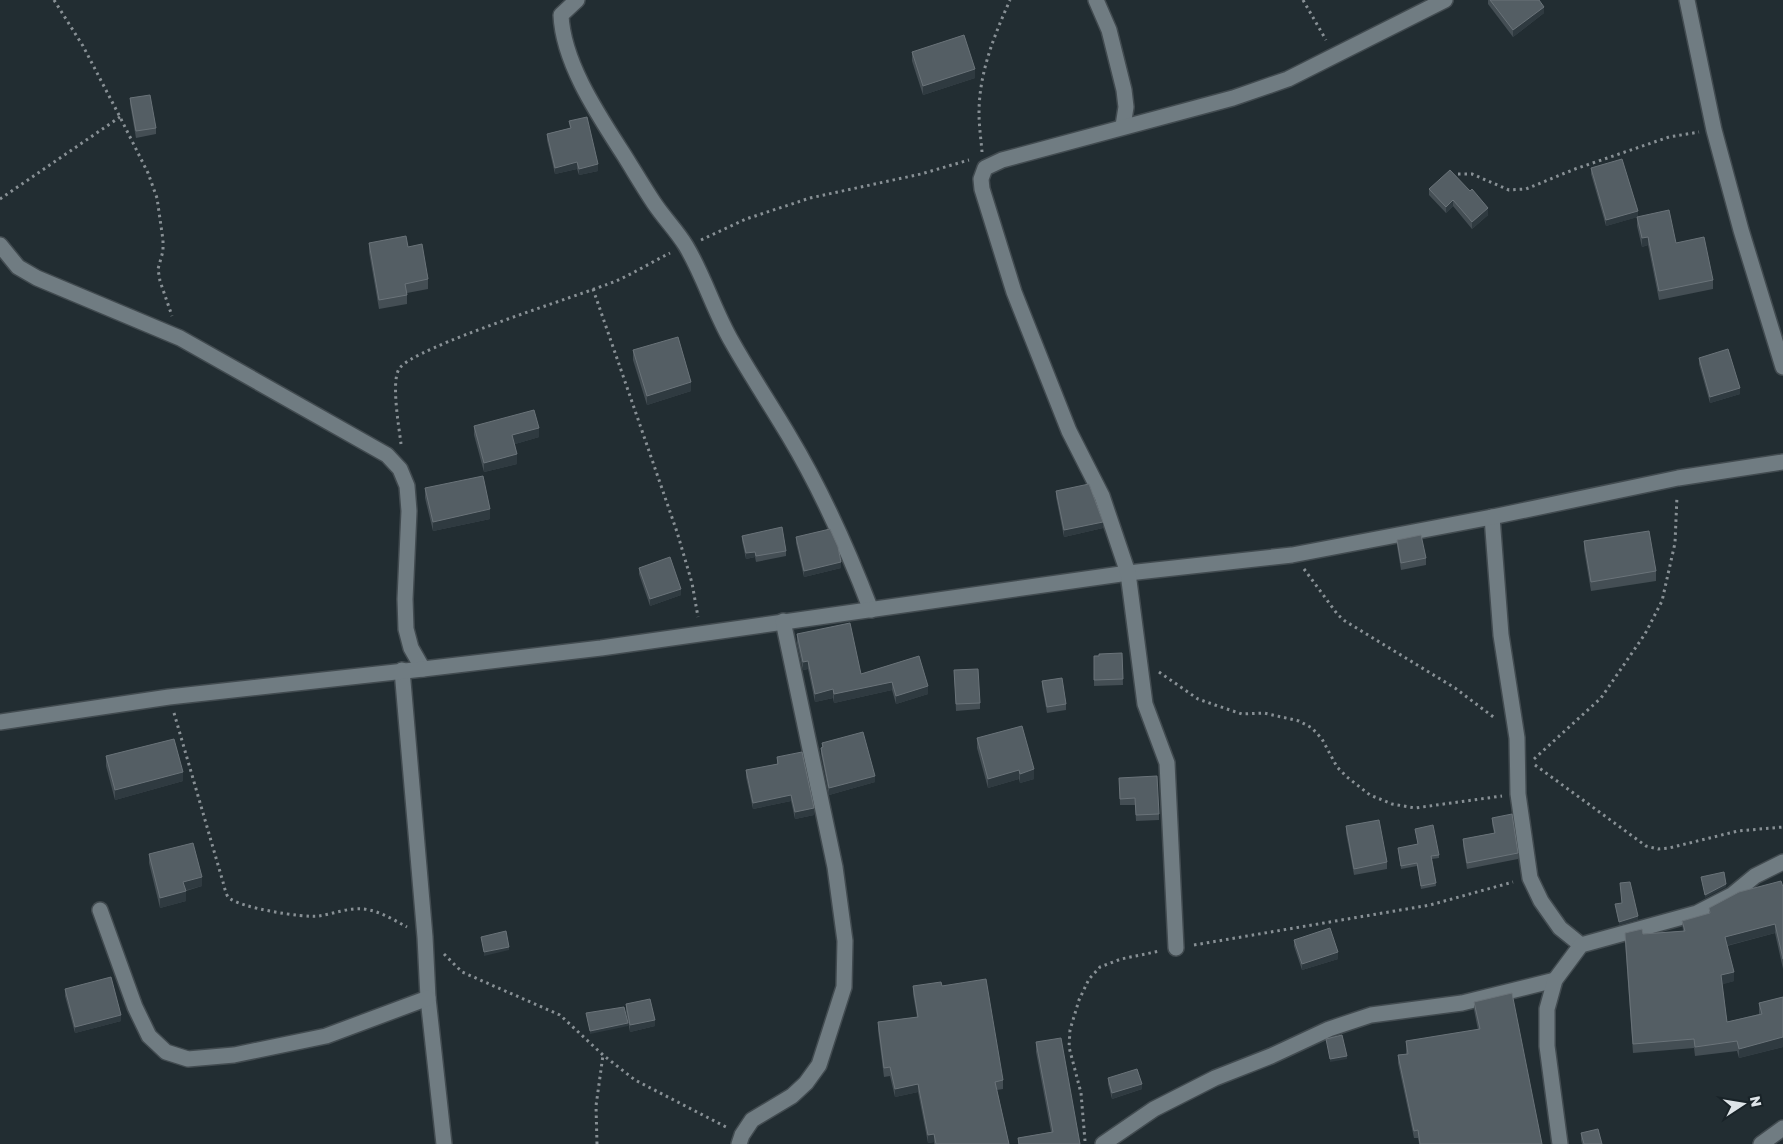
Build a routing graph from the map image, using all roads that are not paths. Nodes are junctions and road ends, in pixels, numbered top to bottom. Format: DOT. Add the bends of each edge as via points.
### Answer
graph roads {
  1 [pos="577,0"];
  2 [pos="1096,0"];
  3 [pos="1445,0"];
  4 [pos="1687,0"];
  5 [pos="1123,126"];
  6 [pos="0,244"];
  7 [pos="1783,367"];
  8 [pos="1783,462"];
  9 [pos="1492,517"];
  10 [pos="1128,573"];
  11 [pos="871,610"];
  12 [pos="783,621"];
  13 [pos="423,669"];
  14 [pos="402,670"];
  15 [pos="0,722"];
  16 [pos="1783,862"];
  17 [pos="100,910"];
  18 [pos="1581,945"];
  19 [pos="1176,948"];
  20 [pos="1555,980"];
  21 [pos="428,998"];
  22 [pos="1783,1128"];
  23 [pos="741,1140"];
  24 [pos="444,1144"];
  25 [pos="1103,1144"];
  26 [pos="1560,1144"];
  27 [pos="1760,1144"];
  1 -- 11 [label="street" via="561,15 568,53 582,85 649,195 686,246 730,339 821,495 849,553"];
  2 -- 5 [label="street" via="1109,30 1124,90"];
  3 -- 5 [label="street" via="1288,79 1233,98"];
  4 -- 7 [label="street" via="1714,130"];
  5 -- 10 [label="street" via="1002,160 983,162 981,179 1014,292 1069,431 1102,496"];
  6 -- 13 [label="street" via="18,267 37,278 180,338 387,455 400,469 407,486 410,510 406,629"];
  8 -- 9 [label="street" via="1678,478"];
  9 -- 10 [label="street" via="1292,555"];
  9 -- 18 [label="street" via="1501,635 1516,738 1518,794 1530,878 1560,928"];
  10 -- 11 [label="street"];
  10 -- 19 [label="street" via="1145,704 1167,763"];
  11 -- 12 [label="street"];
  12 -- 13 [label="street" via="701,635"];
  12 -- 23 [label="street" via="834,867 844,941 844,986 815,1071 792,1096 752,1120"];
  13 -- 14 [label="street"];
  14 -- 15 [label="street" via="169,696"];
  14 -- 21 [label="street"];
  16 -- 18 [label="street" via="1697,913"];
  17 -- 21 [label="street" via="135,1007 149,1036 166,1052 188,1059 234,1055 326,1036"];
  18 -- 20 [label="street"];
  20 -- 25 [label="street" via="1462,1003 1371,1015 1329,1030 1215,1078 1154,1109"];
  20 -- 26 [label="street" via="1547,1008 1547,1046"];
  21 -- 24 [label="street"];
  22 -- 27 [label="street"];
}
